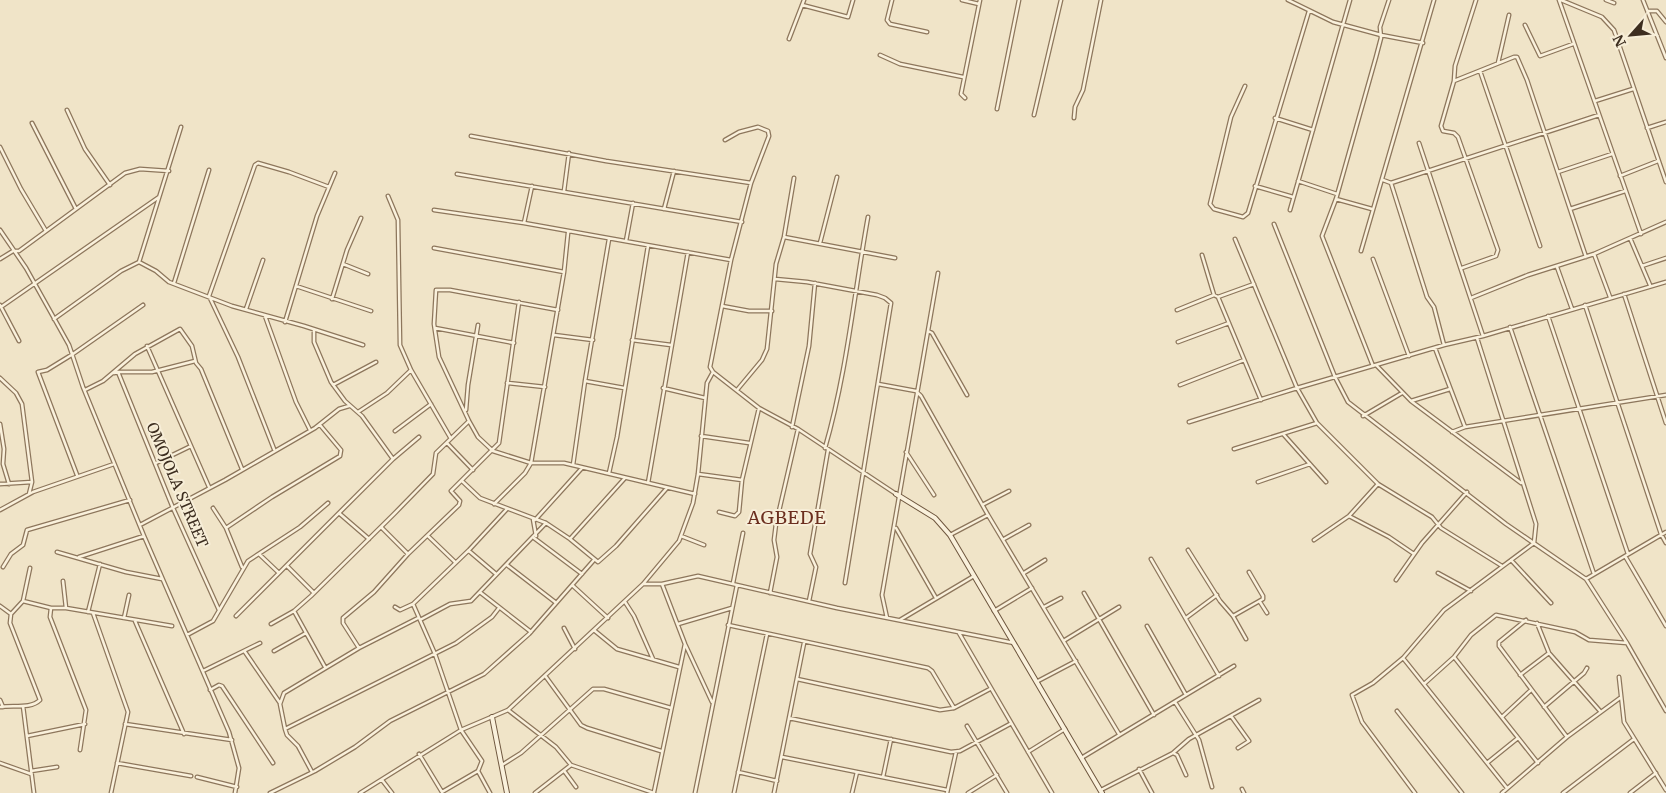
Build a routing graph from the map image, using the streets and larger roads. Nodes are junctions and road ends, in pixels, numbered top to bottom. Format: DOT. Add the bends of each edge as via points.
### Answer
graph roads {
  1 [pos="804,0"];
  2 [pos="853,0"];
  3 [pos="892,0"];
  4 [pos="962,0"];
  5 [pos="1020,0"];
  6 [pos="1061,0"];
  7 [pos="1101,0"];
  8 [pos="1288,0"];
  9 [pos="1350,0"];
  10 [pos="1388,0"];
  11 [pos="1434,0"];
  12 [pos="1476,0"];
  13 [pos="1560,0"];
  14 [pos="1606,0"];
  15 [pos="1643,0"];
  16 [pos="979,2"];
  17 [pos="1614,3"];
  18 [pos="802,5"];
  19 [pos="1309,11"];
  20 [pos="1648,11"];
  21 [pos="1509,15"];
  22 [pos="1666,22"];
  23 [pos="1344,25"];
  24 [pos="1525,25"];
  25 [pos="927,32"];
  26 [pos="1381,35"];
  27 [pos="789,39"];
  28 [pos="1423,43"];
  29 [pos="1574,44"];
  30 [pos="880,55"];
  31 [pos="1666,58"];
  32 [pos="1498,63"];
  33 [pos="1480,71"];
  34 [pos="963,77"];
  35 [pos="1454,81"];
  36 [pos="1245,86"];
  37 [pos="1633,89"];
  38 [pos="965,98"];
  39 [pos="1595,101"];
  40 [pos="997,109"];
  41 [pos="67,110"];
  42 [pos="1034,115"];
  43 [pos="1599,115"];
  44 [pos="1074,118"];
  45 [pos="1275,118"];
  46 [pos="1666,122"];
  47 [pos="32,123"];
  48 [pos="181,127"];
  49 [pos="1647,128"];
  50 [pos="1313,130"];
  51 [pos="1544,133"];
  52 [pos="471,136"];
  53 [pos="725,140"];
  54 [pos="1419,144"];
  55 [pos="1505,146"];
  56 [pos="0,147"];
  57 [pos="569,153"];
  58 [pos="1612,154"];
  59 [pos="1466,159"];
  60 [pos="1658,161"];
  61 [pos="209,170"];
  62 [pos="168,171"];
  63 [pos="674,171"];
  64 [pos="1428,171"];
  65 [pos="1558,172"];
  66 [pos="335,173"];
  67 [pos="457,174"];
  68 [pos="1620,176"];
  69 [pos="837,177"];
  70 [pos="794,178"];
  71 [pos="1383,180"];
  72 [pos="1298,181"];
  73 [pos="1666,182"];
  74 [pos="751,183"];
  75 [pos="1391,183"];
  76 [pos="110,185"];
  77 [pos="532,186"];
  78 [pos="1255,186"];
  79 [pos="329,187"];
  80 [pos="564,191"];
  81 [pos="1625,191"];
  82 [pos="1337,194"];
  83 [pos="388,196"];
  84 [pos="159,198"];
  85 [pos="1293,198"];
  86 [pos="1336,199"];
  87 [pos="633,203"];
  88 [pos="76,209"];
  89 [pos="664,209"];
  90 [pos="1372,209"];
  91 [pos="1570,209"];
  92 [pos="434,210"];
  93 [pos="1290,210"];
  94 [pos="868,217"];
  95 [pos="361,218"];
  96 [pos="742,222"];
  97 [pos="1666,222"];
  98 [pos="524,223"];
  99 [pos="1274,224"];
  100 [pos="0,230"];
  101 [pos="46,231"];
  102 [pos="568,233"];
  103 [pos="1640,234"];
  104 [pos="784,237"];
  105 [pos="1630,238"];
  106 [pos="609,239"];
  107 [pos="1235,239"];
  108 [pos="626,241"];
  109 [pos="820,243"];
  110 [pos="648,246"];
  111 [pos="1540,246"];
  112 [pos="434,248"];
  113 [pos="15,251"];
  114 [pos="688,252"];
  115 [pos="862,252"];
  116 [pos="1362,252"];
  117 [pos="1594,254"];
  118 [pos="1202,255"];
  119 [pos="1586,257"];
  120 [pos="895,258"];
  121 [pos="1373,258"];
  122 [pos="1666,258"];
  123 [pos="0,259"];
  124 [pos="263,260"];
  125 [pos="731,260"];
  126 [pos="139,262"];
  127 [pos="343,264"];
  128 [pos="1642,266"];
  129 [pos="1557,267"];
  130 [pos="1462,268"];
  131 [pos="564,272"];
  132 [pos="938,273"];
  133 [pos="368,274"];
  134 [pos="774,279"];
  135 [pos="1666,282"];
  136 [pos="174,283"];
  137 [pos="815,283"];
  138 [pos="1254,284"];
  139 [pos="1650,285"];
  140 [pos="36,286"];
  141 [pos="296,286"];
  142 [pos="856,292"];
  143 [pos="1624,293"];
  144 [pos="209,296"];
  145 [pos="1214,296"];
  146 [pos="1218,297"];
  147 [pos="1610,297"];
  148 [pos="1471,298"];
  149 [pos="332,299"];
  150 [pos="520,302"];
  151 [pos="143,305"];
  152 [pos="1585,305"];
  153 [pos="1,306"];
  154 [pos="722,306"];
  155 [pos="246,309"];
  156 [pos="1572,309"];
  157 [pos="558,310"];
  158 [pos="1176,310"];
  159 [pos="371,311"];
  160 [pos="772,311"];
  161 [pos="265,316"];
  162 [pos="1548,316"];
  163 [pos="54,319"];
  164 [pos="284,322"];
  165 [pos="1229,323"];
  166 [pos="478,325"];
  167 [pos="1510,327"];
  168 [pos="435,328"];
  169 [pos="314,330"];
  170 [pos="927,331"];
  171 [pos="554,335"];
  172 [pos="477,336"];
  173 [pos="1483,336"];
  174 [pos="1477,338"];
  175 [pos="592,340"];
  176 [pos="632,340"];
  177 [pos="20,341"];
  178 [pos="1178,342"];
  179 [pos="515,343"];
  180 [pos="362,345"];
  181 [pos="671,345"];
  182 [pos="1444,345"];
  183 [pos="148,346"];
  184 [pos="1434,348"];
  185 [pos="73,354"];
  186 [pos="1409,356"];
  187 [pos="1244,360"];
  188 [pos="195,361"];
  189 [pos="376,362"];
  190 [pos="1375,366"];
  191 [pos="158,370"];
  192 [pos="411,370"];
  193 [pos="118,372"];
  194 [pos="713,372"];
  195 [pos="114,373"];
  196 [pos="1335,377"];
  197 [pos="0,378"];
  198 [pos="585,381"];
  199 [pos="507,383"];
  200 [pos="878,384"];
  201 [pos="333,385"];
  202 [pos="1180,385"];
  203 [pos="545,387"];
  204 [pos="624,388"];
  205 [pos="663,388"];
  206 [pos="1297,388"];
  207 [pos="1450,389"];
  208 [pos="84,390"];
  209 [pos="737,390"];
  210 [pos="916,391"];
  211 [pos="1402,393"];
  212 [pos="967,395"];
  213 [pos="1666,395"];
  214 [pos="1657,397"];
  215 [pos="704,398"];
  216 [pos="1261,400"];
  217 [pos="1411,401"];
  218 [pos="1618,403"];
  219 [pos="431,404"];
  220 [pos="349,406"];
  221 [pos="759,408"];
  222 [pos="1579,410"];
  223 [pos="358,412"];
  224 [pos="466,412"];
  225 [pos="1363,416"];
  226 [pos="1541,416"];
  227 [pos="469,421"];
  228 [pos="1503,421"];
  229 [pos="1189,422"];
  230 [pos="1317,423"];
  231 [pos="1666,423"];
  232 [pos="0,424"];
  233 [pos="320,425"];
  234 [pos="792,427"];
  235 [pos="1465,427"];
  236 [pos="798,429"];
  237 [pos="310,430"];
  238 [pos="395,431"];
  239 [pos="1452,432"];
  240 [pos="1284,434"];
  241 [pos="701,436"];
  242 [pos="419,437"];
  243 [pos="450,437"];
  244 [pos="447,443"];
  245 [pos="750,443"];
  246 [pos="191,446"];
  247 [pos="826,449"];
  248 [pos="1234,449"];
  249 [pos="274,450"];
  250 [pos="493,451"];
  251 [pos="906,452"];
  252 [pos="393,459"];
  253 [pos="2,460"];
  254 [pos="156,463"];
  255 [pos="531,463"];
  256 [pos="114,464"];
  257 [pos="1310,464"];
  258 [pos="573,465"];
  259 [pos="582,468"];
  260 [pos="242,469"];
  261 [pos="473,470"];
  262 [pos="609,474"];
  263 [pos="698,474"];
  264 [pos="863,474"];
  265 [pos="77,475"];
  266 [pos="625,478"];
  267 [pos="742,480"];
  268 [pos="462,481"];
  269 [pos="32,482"];
  270 [pos="1258,482"];
  271 [pos="1326,482"];
  272 [pos="648,483"];
  273 [pos="0,484"];
  274 [pos="10,484"];
  275 [pos="1378,484"];
  276 [pos="1522,484"];
  277 [pos="32,486"];
  278 [pos="210,488"];
  279 [pos="667,488"];
  280 [pos="40,489"];
  281 [pos="1009,491"];
  282 [pos="1467,492"];
  283 [pos="29,494"];
  284 [pos="695,494"];
  285 [pos="898,495"];
  286 [pos="934,495"];
  287 [pos="130,500"];
  288 [pos="328,503"];
  289 [pos="494,504"];
  290 [pos="984,504"];
  291 [pos="173,508"];
  292 [pos="214,508"];
  293 [pos="507,509"];
  294 [pos="0,510"];
  295 [pos="718,512"];
  296 [pos="340,514"];
  297 [pos="988,514"];
  298 [pos="1349,516"];
  299 [pos="534,519"];
  300 [pos="546,523"];
  301 [pos="1029,524"];
  302 [pos="1438,524"];
  303 [pos="140,525"];
  304 [pos="381,527"];
  305 [pos="895,527"];
  306 [pos="226,528"];
  307 [pos="1666,532"];
  308 [pos="743,533"];
  309 [pos="1661,534"];
  310 [pos="950,535"];
  311 [pos="144,536"];
  312 [pos="428,536"];
  313 [pos="682,536"];
  314 [pos="535,537"];
  315 [pos="570,539"];
  316 [pos="368,540"];
  317 [pos="1004,540"];
  318 [pos="1314,540"];
  319 [pos="1534,543"];
  320 [pos="1666,543"];
  321 [pos="704,545"];
  322 [pos="469,550"];
  323 [pos="1188,550"];
  324 [pos="57,552"];
  325 [pos="259,554"];
  326 [pos="408,554"];
  327 [pos="1414,554"];
  328 [pos="1626,555"];
  329 [pos="78,558"];
  330 [pos="1151,559"];
  331 [pos="594,560"];
  332 [pos="1045,560"];
  333 [pos="1511,560"];
  334 [pos="455,562"];
  335 [pos="100,564"];
  336 [pos="287,566"];
  337 [pos="507,566"];
  338 [pos="1502,566"];
  339 [pos="3,567"];
  340 [pos="242,567"];
  341 [pos="30,568"];
  342 [pos="1249,572"];
  343 [pos="279,573"];
  344 [pos="1024,573"];
  345 [pos="1438,573"];
  346 [pos="496,574"];
  347 [pos="582,574"];
  348 [pos="1594,574"];
  349 [pos="974,576"];
  350 [pos="162,579"];
  351 [pos="1586,579"];
  352 [pos="1396,580"];
  353 [pos="63,581"];
  354 [pos="845,583"];
  355 [pos="643,584"];
  356 [pos="662,584"];
  357 [pos="732,584"];
  358 [pos="572,585"];
  359 [pos="737,585"];
  360 [pos="1032,588"];
  361 [pos="1471,591"];
  362 [pos="480,592"];
  363 [pos="314,593"];
  364 [pos="770,593"];
  365 [pos="1084,593"];
  366 [pos="129,595"];
  367 [pos="1217,596"];
  368 [pos="936,598"];
  369 [pos="1061,598"];
  370 [pos="1213,600"];
  371 [pos="24,601"];
  372 [pos="809,601"];
  373 [pos="1220,601"];
  374 [pos="555,602"];
  375 [pos="624,602"];
  376 [pos="1260,602"];
  377 [pos="1551,603"];
  378 [pos="413,604"];
  379 [pos="0,606"];
  380 [pos="395,607"];
  381 [pos="1044,607"];
  382 [pos="1119,607"];
  383 [pos="51,608"];
  384 [pos="66,608"];
  385 [pos="499,608"];
  386 [pos="732,608"];
  387 [pos="218,610"];
  388 [pos="294,611"];
  389 [pos="994,611"];
  390 [pos="88,612"];
  391 [pos="93,613"];
  392 [pos="1267,613"];
  393 [pos="11,614"];
  394 [pos="236,616"];
  395 [pos="1233,616"];
  396 [pos="124,618"];
  397 [pos="608,618"];
  398 [pos="887,618"];
  399 [pos="1186,618"];
  400 [pos="419,619"];
  401 [pos="135,620"];
  402 [pos="1098,620"];
  403 [pos="1526,620"];
  404 [pos="899,621"];
  405 [pos="1537,622"];
  406 [pos="271,624"];
  407 [pos="678,624"];
  408 [pos="172,626"];
  409 [pos="728,626"];
  410 [pos="1147,626"];
  411 [pos="1666,626"];
  412 [pos="564,628"];
  413 [pos="594,631"];
  414 [pos="531,632"];
  415 [pos="306,633"];
  416 [pos="959,633"];
  417 [pos="767,634"];
  418 [pos="187,635"];
  419 [pos="1246,639"];
  420 [pos="1065,640"];
  421 [pos="804,642"];
  422 [pos="260,643"];
  423 [pos="1014,643"];
  424 [pos="1627,643"];
  425 [pos="685,644"];
  426 [pos="359,648"];
  427 [pos="575,649"];
  428 [pos="274,651"];
  429 [pos="245,652"];
  430 [pos="1550,653"];
  431 [pos="435,654"];
  432 [pos="1454,657"];
  433 [pos="1403,658"];
  434 [pos="653,659"];
  435 [pos="1077,661"];
  436 [pos="1234,666"];
  437 [pos="325,667"];
  438 [pos="679,668"];
  439 [pos="1587,668"];
  440 [pos="203,672"];
  441 [pos="1520,675"];
  442 [pos="546,676"];
  443 [pos="1219,676"];
  444 [pos="1619,677"];
  445 [pos="797,679"];
  446 [pos="1038,681"];
  447 [pos="1574,681"];
  448 [pos="1424,684"];
  449 [pos="990,689"];
  450 [pos="210,690"];
  451 [pos="1531,690"];
  452 [pos="448,693"];
  453 [pos="1186,695"];
  454 [pos="1620,698"];
  455 [pos="0,700"];
  456 [pos="1259,700"];
  457 [pos="712,702"];
  458 [pos="1175,702"];
  459 [pos="280,704"];
  460 [pos="24,706"];
  461 [pos="1,707"];
  462 [pos="1544,707"];
  463 [pos="570,708"];
  464 [pos="671,708"];
  465 [pos="954,708"];
  466 [pos="508,710"];
  467 [pos="1397,711"];
  468 [pos="1600,711"];
  469 [pos="1666,711"];
  470 [pos="1154,714"];
  471 [pos="1231,716"];
  472 [pos="492,717"];
  473 [pos="1502,717"];
  474 [pos="789,718"];
  475 [pos="85,724"];
  476 [pos="126,724"];
  477 [pos="1010,724"];
  478 [pos="967,726"];
  479 [pos="285,728"];
  480 [pos="1066,729"];
  481 [pos="461,730"];
  482 [pos="184,734"];
  483 [pos="1119,734"];
  484 [pos="26,736"];
  485 [pos="540,736"];
  486 [pos="1196,736"];
  487 [pos="1567,737"];
  488 [pos="1518,738"];
  489 [pos="891,739"];
  490 [pos="1634,739"];
  491 [pos="232,740"];
  492 [pos="977,742"];
  493 [pos="1238,748"];
  494 [pos="80,750"];
  495 [pos="661,750"];
  496 [pos="956,752"];
  497 [pos="1028,752"];
  498 [pos="1173,753"];
  499 [pos="419,754"];
  500 [pos="782,757"];
  501 [pos="1083,757"];
  502 [pos="0,763"];
  503 [pos="118,763"];
  504 [pos="273,763"];
  505 [pos="1487,763"];
  506 [pos="1538,764"];
  507 [pos="502,765"];
  508 [pos="571,765"];
  509 [pos="57,767"];
  510 [pos="1139,769"];
  511 [pos="478,771"];
  512 [pos="312,772"];
  513 [pos="564,772"];
  514 [pos="738,772"];
  515 [pos="857,772"];
  516 [pos="31,773"];
  517 [pos="1656,773"];
  518 [pos="997,775"];
  519 [pos="1186,775"];
  520 [pos="191,776"];
  521 [pos="197,777"];
  522 [pos="883,777"];
  523 [pos="382,780"];
  524 [pos="777,781"];
  525 [pos="237,787"];
  526 [pos="576,787"];
  527 [pos="1212,787"];
  528 [pos="1507,788"];
  529 [pos="1666,790"];
  530 [pos="1102,791"];
  531 [pos="442,792"];
  532 [pos="654,792"];
  533 [pos="947,792"];
  534 [pos="34,793"];
  535 [pos="111,793"];
  536 [pos="235,793"];
  537 [pos="270,793"];
  538 [pos="360,793"];
  539 [pos="392,793"];
  540 [pos="490,793"];
  541 [pos="507,793"];
  542 [pos="535,793"];
  543 [pos="695,793"];
  544 [pos="734,793"];
  545 [pos="774,793"];
  546 [pos="852,793"];
  547 [pos="968,793"];
  548 [pos="1007,793"];
  549 [pos="1052,793"];
  550 [pos="1152,793"];
  551 [pos="1415,793"];
  552 [pos="1462,793"];
  553 [pos="1502,793"];
  554 [pos="1564,793"];
  555 [pos="1630,793"];
  1 -- 18 [label="street"];
  2 -- 18 [label="street" via="848,17"];
  3 -- 25 [label="street" via="887,20 890,24"];
  4 -- 16 [label="street"];
  5 -- 40 [label="street"];
  6 -- 42 [label="street"];
  7 -- 44 [label="street"];
  8 -- 19 [label="street"];
  9 -- 23 [label="street"];
  10 -- 26 [label="street" via="1380,27"];
  11 -- 28 [label="street"];
  12 -- 35 [label="street" via="1455,66"];
  13 -- 29 [label="street"];
  13 -- 37 [label="street" via="1610,23"];
  14 -- 17 [label="street"];
  15 -- 20 [label="street"];
  16 -- 34 [label="street"];
  18 -- 27 [label="street"];
  19 -- 23 [label="street"];
  19 -- 45 [label="street"];
  20 -- 22 [label="street" via="1656,11"];
  20 -- 31 [label="street"];
  21 -- 32 [label="street"];
  23 -- 26 [label="street"];
  23 -- 50 [label="street"];
  24 -- 29 [label="street" via="1540,56"];
  26 -- 28 [label="street"];
  26 -- 82 [label="street"];
  28 -- 71 [label="street"];
  29 -- 39 [label="street"];
  30 -- 34 [label="street" via="900,64"];
  32 -- 33 [label="street"];
  32 -- 51 [label="street" via="1517,57"];
  33 -- 35 [label="street"];
  33 -- 55 [label="street"];
  34 -- 38 [label="street" via="961,94"];
  35 -- 59 [label="street" via="1442,129 1456,135"];
  36 -- 78 [label="street" via="1231,117 1210,207 1246,216"];
  37 -- 39 [label="street"];
  37 -- 49 [label="street"];
  39 -- 43 [label="street"];
  41 -- 76 [label="street" via="85,149"];
  43 -- 51 [label="street"];
  43 -- 58 [label="street"];
  45 -- 50 [label="street"];
  45 -- 78 [label="street"];
  46 -- 49 [label="street"];
  47 -- 88 [label="street"];
  48 -- 62 [label="street"];
  49 -- 60 [label="street"];
  50 -- 72 [label="street"];
  51 -- 55 [label="street"];
  51 -- 65 [label="street"];
  52 -- 57 [label="street"];
  53 -- 74 [label="street" via="750,128 768,131 767,143"];
  54 -- 64 [label="street"];
  55 -- 59 [label="street"];
  55 -- 111 [label="street"];
  56 -- 101 [label="street"];
  57 -- 63 [label="street"];
  57 -- 80 [label="street"];
  58 -- 65 [label="street"];
  58 -- 68 [label="street"];
  59 -- 64 [label="street"];
  59 -- 130 [label="street" via="1498,254"];
  60 -- 68 [label="street"];
  60 -- 73 [label="street"];
  61 -- 136 [label="street"];
  62 -- 76 [label="street" via="132,170"];
  62 -- 84 [label="street"];
  63 -- 74 [label="street"];
  63 -- 89 [label="street"];
  64 -- 75 [label="street"];
  64 -- 130 [label="street"];
  65 -- 91 [label="street"];
  66 -- 79 [label="street"];
  67 -- 77 [label="street"];
  68 -- 81 [label="street"];
  69 -- 109 [label="street"];
  70 -- 104 [label="street"];
  71 -- 75 [label="street"];
  71 -- 90 [label="street"];
  72 -- 82 [label="street"];
  72 -- 85 [label="street"];
  74 -- 96 [label="street"];
  75 -- 182 [label="street"];
  76 -- 88 [label="street"];
  77 -- 80 [label="street"];
  77 -- 98 [label="street"];
  78 -- 85 [label="street"];
  79 -- 141 [label="street"];
  79 -- 144 [label="street" via="289,172 258,163 255,165"];
  80 -- 87 [label="street"];
  81 -- 91 [label="street"];
  81 -- 103 [label="street"];
  82 -- 86 [label="street"];
  83 -- 192 [label="street" via="398,220 400,345"];
  84 -- 126 [label="street"];
  84 -- 140 [label="street"];
  85 -- 93 [label="street"];
  86 -- 90 [label="street"];
  86 -- 190 [label="street" via="1322,240"];
  87 -- 89 [label="street"];
  87 -- 108 [label="street"];
  88 -- 101 [label="street"];
  89 -- 96 [label="street"];
  90 -- 116 [label="street"];
  91 -- 119 [label="street"];
  92 -- 98 [label="street"];
  94 -- 115 [label="street"];
  95 -- 127 [label="street"];
  96 -- 125 [label="street"];
  97 -- 103 [label="street"];
  98 -- 102 [label="street"];
  99 -- 196 [label="street"];
  100 -- 113 [label="street"];
  101 -- 113 [label="street"];
  102 -- 106 [label="street"];
  102 -- 131 [label="street"];
  103 -- 105 [label="street"];
  104 -- 109 [label="street"];
  104 -- 134 [label="street"];
  105 -- 117 [label="street"];
  105 -- 128 [label="street"];
  106 -- 108 [label="street"];
  106 -- 175 [label="street"];
  107 -- 138 [label="street"];
  108 -- 110 [label="street"];
  109 -- 115 [label="street"];
  110 -- 114 [label="street"];
  110 -- 176 [label="street"];
  112 -- 131 [label="street"];
  113 -- 123 [label="street"];
  113 -- 140 [label="street"];
  114 -- 125 [label="street"];
  114 -- 181 [label="street"];
  115 -- 120 [label="street"];
  115 -- 142 [label="street"];
  117 -- 119 [label="street"];
  117 -- 147 [label="street"];
  118 -- 145 [label="street"];
  119 -- 129 [label="street"];
  121 -- 186 [label="street"];
  122 -- 128 [label="street"];
  124 -- 155 [label="street"];
  125 -- 154 [label="street"];
  126 -- 136 [label="street"];
  126 -- 163 [label="street" via="121,271"];
  127 -- 133 [label="street"];
  127 -- 149 [label="street"];
  128 -- 139 [label="street"];
  129 -- 148 [label="street"];
  129 -- 156 [label="street"];
  130 -- 148 [label="street"];
  131 -- 157 [label="street"];
  132 -- 170 [label="street"];
  134 -- 137 [label="street"];
  134 -- 160 [label="street"];
  135 -- 139 [label="street"];
  136 -- 144 [label="street"];
  137 -- 142 [label="street"];
  137 -- 234 [label="street" via="809,346"];
  138 -- 146 [label="street"];
  138 -- 206 [label="street"];
  139 -- 143 [label="street"];
  140 -- 153 [label="street"];
  140 -- 163 [label="street"];
  141 -- 149 [label="street"];
  141 -- 164 [label="street"];
  142 -- 200 [label="street" via="886,298 891,303"];
  142 -- 247 [label="street" via="836,410"];
  143 -- 147 [label="street"];
  143 -- 214 [label="street"];
  144 -- 155 [label="street"];
  144 -- 249 [label="street" via="234,346"];
  145 -- 146 [label="street"];
  145 -- 158 [label="street"];
  146 -- 165 [label="street"];
  147 -- 152 [label="street"];
  148 -- 173 [label="street"];
  149 -- 159 [label="street"];
  150 -- 157 [label="street"];
  150 -- 168 [label="street" via="438,289"];
  150 -- 179 [label="street"];
  151 -- 185 [label="street"];
  152 -- 156 [label="street"];
  152 -- 218 [label="street"];
  153 -- 177 [label="street"];
  154 -- 160 [label="street"];
  154 -- 194 [label="street" via="710,360"];
  155 -- 161 [label="street"];
  156 -- 162 [label="street"];
  157 -- 171 [label="street"];
  160 -- 209 [label="street" via="766,355"];
  161 -- 164 [label="street"];
  161 -- 237 [label="street" via="296,402"];
  162 -- 167 [label="street"];
  162 -- 222 [label="street"];
  163 -- 185 [label="street"];
  164 -- 169 [label="street"];
  165 -- 178 [label="street"];
  165 -- 187 [label="street"];
  166 -- 172 [label="street"];
  167 -- 173 [label="street"];
  167 -- 226 [label="street"];
  168 -- 172 [label="street"];
  168 -- 224 [label="street" via="439,357"];
  169 -- 180 [label="street"];
  169 -- 201 [label="street" via="314,342"];
  170 -- 210 [label="street"];
  170 -- 212 [label="street" via="932,333 946,355"];
  171 -- 175 [label="street"];
  171 -- 203 [label="street"];
  172 -- 179 [label="street"];
  172 -- 224 [label="street"];
  173 -- 174 [label="street"];
  174 -- 182 [label="street"];
  174 -- 228 [label="street"];
  175 -- 198 [label="street"];
  176 -- 181 [label="street"];
  176 -- 204 [label="street"];
  179 -- 199 [label="street"];
  181 -- 205 [label="street"];
  182 -- 184 [label="street"];
  183 -- 188 [label="street" via="180,329 192,346"];
  183 -- 191 [label="street"];
  183 -- 195 [label="street" via="120,364"];
  184 -- 186 [label="street"];
  184 -- 207 [label="street"];
  185 -- 208 [label="street"];
  185 -- 265 [label="street" via="37,373"];
  186 -- 190 [label="street"];
  187 -- 202 [label="street"];
  187 -- 216 [label="street"];
  188 -- 191 [label="street"];
  188 -- 260 [label="street"];
  189 -- 201 [label="street"];
  190 -- 196 [label="street"];
  190 -- 211 [label="street"];
  191 -- 193 [label="street"];
  191 -- 246 [label="street"];
  192 -- 219 [label="street"];
  192 -- 223 [label="street" via="387,393"];
  193 -- 195 [label="street"];
  193 -- 254 [label="street, OMOJOLA STREET"];
  194 -- 209 [label="street"];
  194 -- 215 [label="street"];
  195 -- 208 [label="street"];
  196 -- 206 [label="street"];
  196 -- 225 [label="street" via="1348,402"];
  197 -- 269 [label="street" via="16,393 22,404"];
  198 -- 204 [label="street"];
  198 -- 258 [label="street"];
  199 -- 203 [label="street"];
  199 -- 250 [label="street" via="499,442"];
  200 -- 210 [label="street"];
  200 -- 264 [label="street"];
  201 -- 220 [label="street"];
  203 -- 255 [label="street"];
  204 -- 262 [label="street" via="618,437"];
  205 -- 215 [label="street"];
  205 -- 272 [label="street"];
  206 -- 216 [label="street"];
  206 -- 230 [label="street"];
  207 -- 217 [label="street"];
  207 -- 235 [label="street"];
  208 -- 256 [label="street"];
  209 -- 221 [label="street"];
  210 -- 251 [label="street"];
  210 -- 290 [label="street"];
  211 -- 217 [label="street"];
  211 -- 225 [label="street"];
  213 -- 214 [label="street"];
  214 -- 218 [label="street"];
  214 -- 231 [label="street"];
  215 -- 241 [label="street"];
  216 -- 229 [label="street"];
  217 -- 239 [label="street"];
  218 -- 222 [label="street"];
  218 -- 309 [label="street"];
  219 -- 238 [label="street"];
  219 -- 243 [label="street"];
  220 -- 223 [label="street"];
  220 -- 233 [label="street" via="339,409"];
  221 -- 234 [label="street"];
  221 -- 245 [label="street"];
  222 -- 226 [label="street"];
  222 -- 328 [label="street"];
  223 -- 252 [label="street"];
  224 -- 227 [label="street"];
  225 -- 282 [label="street"];
  226 -- 228 [label="street"];
  226 -- 348 [label="street"];
  227 -- 243 [label="street"];
  227 -- 250 [label="street" via="478,438"];
  228 -- 235 [label="street"];
  228 -- 276 [label="street"];
  230 -- 240 [label="street"];
  230 -- 275 [label="street"];
  232 -- 253 [label="street"];
  233 -- 237 [label="street"];
  233 -- 306 [label="street" via="341,450 340,456"];
  234 -- 236 [label="street"];
  235 -- 239 [label="street"];
  236 -- 247 [label="street"];
  236 -- 364 [label="street" via="777,517 774,540 777,557"];
  237 -- 249 [label="street"];
  239 -- 276 [label="street"];
  240 -- 248 [label="street"];
  240 -- 257 [label="street"];
  241 -- 245 [label="street"];
  241 -- 263 [label="street"];
  242 -- 252 [label="street"];
  243 -- 244 [label="street"];
  244 -- 261 [label="street"];
  244 -- 304 [label="street" via="436,453 433,474"];
  245 -- 267 [label="street"];
  246 -- 254 [label="street"];
  246 -- 278 [label="street"];
  247 -- 264 [label="street"];
  247 -- 372 [label="street" via="810,554 816,567"];
  249 -- 260 [label="street"];
  250 -- 255 [label="street"];
  250 -- 261 [label="street"];
  251 -- 285 [label="street"];
  251 -- 286 [label="street"];
  252 -- 296 [label="street"];
  253 -- 274 [label="street"];
  254 -- 291 [label="street, OMOJOLA STREET"];
  255 -- 258 [label="street"];
  255 -- 289 [label="street"];
  256 -- 265 [label="street"];
  256 -- 287 [label="street"];
  257 -- 270 [label="street"];
  257 -- 271 [label="street"];
  258 -- 259 [label="street"];
  259 -- 262 [label="street"];
  259 -- 299 [label="street"];
  260 -- 278 [label="street"];
  261 -- 268 [label="street"];
  262 -- 266 [label="street"];
  263 -- 267 [label="street"];
  263 -- 284 [label="street"];
  264 -- 285 [label="street"];
  264 -- 354 [label="street"];
  265 -- 280 [label="street"];
  266 -- 272 [label="street"];
  266 -- 315 [label="street"];
  267 -- 295 [label="street" via="738,514"];
  268 -- 289 [label="street" via="480,498"];
  268 -- 312 [label="street" via="451,491 460,503"];
  269 -- 274 [label="street"];
  269 -- 277 [label="street"];
  272 -- 279 [label="street"];
  273 -- 274 [label="street"];
  275 -- 298 [label="street"];
  275 -- 302 [label="street"];
  276 -- 319 [label="street" via="1536,524"];
  277 -- 280 [label="street"];
  277 -- 283 [label="street"];
  278 -- 291 [label="street"];
  279 -- 284 [label="street"];
  279 -- 331 [label="street" via="600,562"];
  280 -- 283 [label="street"];
  281 -- 290 [label="street"];
  282 -- 302 [label="street"];
  282 -- 319 [label="street"];
  283 -- 294 [label="street"];
  284 -- 313 [label="street"];
  285 -- 305 [label="street"];
  285 -- 310 [label="street" via="934,518"];
  287 -- 303 [label="street"];
  287 -- 339 [label="street" via="27,530 23,545 11,554"];
  288 -- 325 [label="street" via="300,527"];
  289 -- 293 [label="street"];
  290 -- 297 [label="street"];
  291 -- 303 [label="street"];
  291 -- 387 [label="street, OMOJOLA STREET"];
  292 -- 306 [label="street"];
  293 -- 299 [label="street"];
  293 -- 322 [label="street"];
  296 -- 316 [label="street"];
  296 -- 336 [label="street"];
  297 -- 310 [label="street"];
  297 -- 317 [label="street"];
  298 -- 318 [label="street"];
  298 -- 327 [label="street"];
  299 -- 300 [label="street"];
  299 -- 314 [label="street"];
  300 -- 314 [label="street"];
  300 -- 315 [label="street"];
  301 -- 317 [label="street"];
  302 -- 327 [label="street"];
  302 -- 338 [label="street"];
  303 -- 311 [label="street"];
  304 -- 316 [label="street"];
  304 -- 326 [label="street"];
  305 -- 368 [label="street"];
  305 -- 398 [label="street" via="882,595"];
  306 -- 340 [label="street"];
  307 -- 309 [label="street"];
  308 -- 357 [label="street"];
  309 -- 320 [label="street"];
  309 -- 328 [label="street"];
  310 -- 349 [label="street"];
  311 -- 329 [label="street"];
  311 -- 350 [label="street"];
  312 -- 326 [label="street"];
  312 -- 334 [label="street"];
  313 -- 321 [label="street"];
  313 -- 355 [label="street"];
  314 -- 337 [label="street"];
  314 -- 347 [label="street"];
  315 -- 331 [label="street"];
  316 -- 363 [label="street"];
  317 -- 344 [label="street"];
  319 -- 333 [label="street"];
  319 -- 351 [label="street"];
  322 -- 334 [label="street"];
  322 -- 346 [label="street"];
  323 -- 367 [label="street"];
  324 -- 329 [label="street"];
  325 -- 340 [label="street"];
  325 -- 343 [label="street"];
  326 -- 426 [label="street" via="374,592 343,618"];
  327 -- 352 [label="street"];
  328 -- 348 [label="street"];
  328 -- 411 [label="street"];
  329 -- 335 [label="street"];
  330 -- 399 [label="street"];
  331 -- 347 [label="street"];
  332 -- 344 [label="street"];
  333 -- 338 [label="street"];
  333 -- 377 [label="street"];
  334 -- 378 [label="street"];
  335 -- 350 [label="street"];
  335 -- 390 [label="street"];
  336 -- 343 [label="street"];
  336 -- 363 [label="street"];
  337 -- 346 [label="street"];
  337 -- 374 [label="street"];
  338 -- 361 [label="street"];
  340 -- 387 [label="street"];
  341 -- 371 [label="street"];
  342 -- 376 [label="street" via="1263,596"];
  343 -- 394 [label="street"];
  344 -- 360 [label="street"];
  345 -- 361 [label="street"];
  346 -- 362 [label="street"];
  347 -- 358 [label="street"];
  348 -- 351 [label="street"];
  349 -- 368 [label="street"];
  349 -- 389 [label="street"];
  350 -- 418 [label="street"];
  351 -- 424 [label="street"];
  353 -- 384 [label="street"];
  355 -- 356 [label="street"];
  355 -- 375 [label="street"];
  356 -- 357 [label="street" via="698,576"];
  356 -- 407 [label="street"];
  357 -- 359 [label="street"];
  358 -- 374 [label="street"];
  358 -- 397 [label="street"];
  359 -- 364 [label="street"];
  359 -- 386 [label="street"];
  360 -- 381 [label="street"];
  360 -- 389 [label="street"];
  361 -- 433 [label="street" via="1440,613"];
  362 -- 385 [label="street"];
  362 -- 400 [label="street" via="469,602 450,604"];
  363 -- 388 [label="street"];
  364 -- 372 [label="street"];
  365 -- 402 [label="street"];
  366 -- 396 [label="street"];
  367 -- 370 [label="street"];
  367 -- 373 [label="street"];
  368 -- 404 [label="street"];
  369 -- 381 [label="street"];
  370 -- 373 [label="street"];
  370 -- 399 [label="street"];
  371 -- 383 [label="street"];
  371 -- 393 [label="street"];
  372 -- 398 [label="street"];
  373 -- 395 [label="street"];
  374 -- 414 [label="street"];
  375 -- 397 [label="street"];
  375 -- 434 [label="street" via="634,616"];
  376 -- 392 [label="street"];
  376 -- 395 [label="street"];
  378 -- 380 [label="street" via="400,610"];
  378 -- 400 [label="street"];
  379 -- 393 [label="street"];
  381 -- 420 [label="street"];
  382 -- 402 [label="street"];
  383 -- 384 [label="street"];
  383 -- 475 [label="street" via="50,616 85,705"];
  384 -- 390 [label="street"];
  385 -- 414 [label="street"];
  385 -- 431 [label="street" via="492,618"];
  386 -- 407 [label="street"];
  386 -- 409 [label="street"];
  387 -- 418 [label="street" via="210,624"];
  388 -- 406 [label="street"];
  388 -- 415 [label="street"];
  389 -- 423 [label="street"];
  390 -- 391 [label="street"];
  391 -- 396 [label="street"];
  391 -- 476 [label="street" via="128,707"];
  393 -- 460 [label="street" via="11,626 40,696 36,703"];
  395 -- 419 [label="street"];
  396 -- 401 [label="street"];
  397 -- 413 [label="street"];
  398 -- 404 [label="street"];
  399 -- 443 [label="street"];
  400 -- 426 [label="street"];
  400 -- 431 [label="street"];
  401 -- 408 [label="street"];
  401 -- 482 [label="street"];
  402 -- 420 [label="street"];
  402 -- 470 [label="street"];
  403 -- 405 [label="street"];
  403 -- 432 [label="street" via="1495,616 1471,635"];
  403 -- 441 [label="street" via="1498,644"];
  404 -- 416 [label="street"];
  405 -- 424 [label="street" via="1576,632 1589,640"];
  405 -- 430 [label="street"];
  407 -- 425 [label="street"];
  409 -- 417 [label="street"];
  409 -- 457 [label="street"];
  410 -- 453 [label="street"];
  412 -- 427 [label="street"];
  413 -- 427 [label="street"];
  413 -- 434 [label="street" via="617,649"];
  414 -- 452 [label="street" via="484,674"];
  415 -- 428 [label="street"];
  415 -- 437 [label="street"];
  416 -- 423 [label="street"];
  416 -- 449 [label="street"];
  417 -- 421 [label="street"];
  417 -- 514 [label="street"];
  418 -- 440 [label="street"];
  420 -- 435 [label="street"];
  421 -- 445 [label="street"];
  421 -- 465 [label="street" via="928,668"];
  422 -- 429 [label="street"];
  423 -- 446 [label="street"];
  424 -- 469 [label="street"];
  425 -- 438 [label="street"];
  425 -- 457 [label="street"];
  426 -- 437 [label="street"];
  427 -- 442 [label="street"];
  429 -- 440 [label="street"];
  429 -- 459 [label="street"];
  430 -- 441 [label="street"];
  430 -- 447 [label="street"];
  431 -- 452 [label="street"];
  431 -- 479 [label="street"];
  432 -- 448 [label="street"];
  432 -- 473 [label="street"];
  433 -- 448 [label="street"];
  433 -- 551 [label="street" via="1373,683 1354,692 1352,697 1362,722"];
  434 -- 438 [label="street"];
  435 -- 446 [label="street"];
  435 -- 483 [label="street"];
  436 -- 443 [label="street"];
  437 -- 459 [label="street" via="284,693"];
  438 -- 464 [label="street"];
  439 -- 447 [label="street"];
  440 -- 450 [label="street"];
  441 -- 451 [label="street"];
  442 -- 463 [label="street"];
  442 -- 466 [label="street"];
  443 -- 453 [label="street"];
  444 -- 454 [label="street"];
  445 -- 465 [label="street" via="940,710"];
  445 -- 474 [label="street"];
  446 -- 480 [label="street"];
  447 -- 462 [label="street"];
  447 -- 468 [label="street"];
  448 -- 505 [label="street"];
  449 -- 465 [label="street"];
  449 -- 477 [label="street"];
  450 -- 491 [label="street"];
  450 -- 504 [label="street" via="222,686"];
  451 -- 462 [label="street"];
  451 -- 473 [label="street"];
  452 -- 481 [label="street"];
  452 -- 512 [label="street" via="390,721 355,747"];
  453 -- 458 [label="street"];
  454 -- 468 [label="street"];
  454 -- 490 [label="street" via="1624,722"];
  455 -- 461 [label="street"];
  456 -- 471 [label="street"];
  457 -- 543 [label="street"];
  458 -- 470 [label="street"];
  458 -- 486 [label="street"];
  459 -- 479 [label="street"];
  460 -- 461 [label="street"];
  460 -- 484 [label="street"];
  462 -- 487 [label="street"];
  463 -- 464 [label="street" via="597,688"];
  463 -- 485 [label="street"];
  463 -- 495 [label="street" via="581,725 587,728"];
  464 -- 495 [label="street"];
  466 -- 472 [label="street"];
  466 -- 485 [label="street"];
  467 -- 552 [label="street"];
  468 -- 487 [label="street"];
  470 -- 483 [label="street"];
  471 -- 486 [label="street"];
  471 -- 493 [label="street" via="1249,741"];
  472 -- 481 [label="street"];
  472 -- 507 [label="street"];
  473 -- 488 [label="street"];
  474 -- 489 [label="street"];
  474 -- 500 [label="street"];
  475 -- 484 [label="street"];
  475 -- 494 [label="street"];
  476 -- 482 [label="street"];
  476 -- 503 [label="street"];
  477 -- 492 [label="street"];
  477 -- 497 [label="street"];
  478 -- 492 [label="street"];
  479 -- 512 [label="street"];
  480 -- 497 [label="street"];
  480 -- 501 [label="street"];
  481 -- 499 [label="street"];
  481 -- 511 [label="street" via="482,762"];
  482 -- 491 [label="street"];
  483 -- 501 [label="street"];
  484 -- 516 [label="street"];
  485 -- 507 [label="street"];
  485 -- 508 [label="street" via="556,747"];
  486 -- 498 [label="street"];
  486 -- 527 [label="street"];
  487 -- 506 [label="street"];
  488 -- 505 [label="street"];
  488 -- 506 [label="street"];
  489 -- 496 [label="street"];
  489 -- 522 [label="street"];
  490 -- 517 [label="street"];
  490 -- 554 [label="street"];
  491 -- 525 [label="street" via="239,768"];
  492 -- 496 [label="street"];
  492 -- 518 [label="street"];
  495 -- 532 [label="street"];
  496 -- 533 [label="street"];
  497 -- 549 [label="street"];
  498 -- 510 [label="street"];
  498 -- 519 [label="street"];
  499 -- 523 [label="street"];
  499 -- 531 [label="street"];
  500 -- 515 [label="street"];
  500 -- 524 [label="street"];
  501 -- 530 [label="street"];
  502 -- 516 [label="street"];
  503 -- 520 [label="street"];
  503 -- 535 [label="street"];
  505 -- 528 [label="street"];
  506 -- 528 [label="street"];
  507 -- 541 [label="street"];
  508 -- 513 [label="street"];
  508 -- 532 [label="street"];
  509 -- 516 [label="street"];
  510 -- 530 [label="street"];
  510 -- 550 [label="street"];
  511 -- 531 [label="street"];
  511 -- 540 [label="street"];
  512 -- 537 [label="street"];
  513 -- 526 [label="street"];
  513 -- 542 [label="street"];
  514 -- 524 [label="street"];
  514 -- 544 [label="street"];
  515 -- 522 [label="street"];
  515 -- 546 [label="street"];
  516 -- 534 [label="street"];
  517 -- 529 [label="street"];
  517 -- 555 [label="street"];
  518 -- 547 [label="street"];
  518 -- 548 [label="street"];
  521 -- 525 [label="street"];
  522 -- 533 [label="street"];
  523 -- 538 [label="street"];
  523 -- 539 [label="street"];
  524 -- 545 [label="street"];
  525 -- 536 [label="street"];
  528 -- 553 [label="street"];
}
